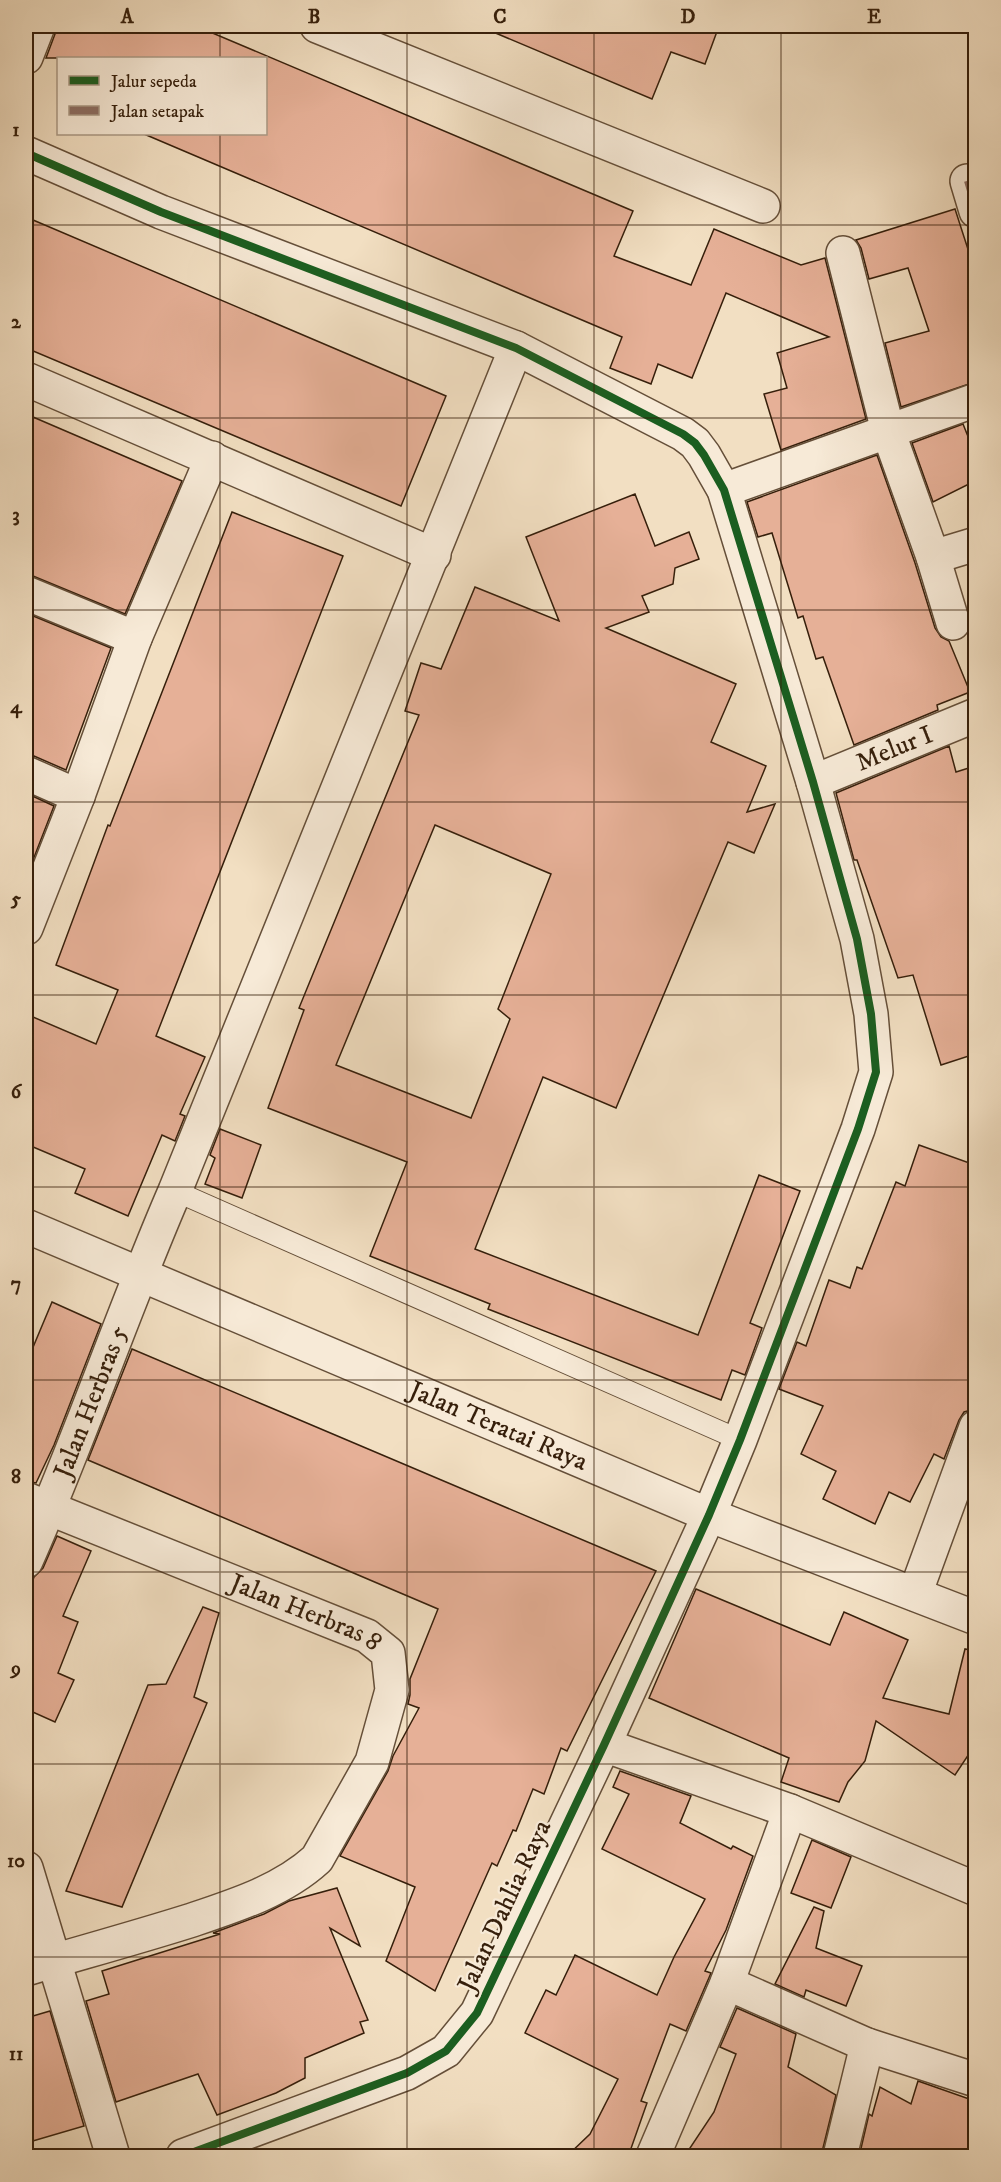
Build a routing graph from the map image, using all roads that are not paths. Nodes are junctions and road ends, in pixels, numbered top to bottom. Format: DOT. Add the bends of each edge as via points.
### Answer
graph roads {
  1 [pos="38,26"];
  2 [pos="317,26"];
  3 [pos="26,57"];
  4 [pos="26,153"];
  5 [pos="763,206"];
  6 [pos="843,253"];
  7 [pos="516,348"];
  8 [pos="26,379"];
  9 [pos="975,400"];
  10 [pos="888,432"];
  11 [pos="212,458"];
  12 [pos="724,490"];
  13 [pos="975,544"];
  14 [pos="434,555"];
  15 [pos="933,557"];
  16 [pos="26,593"];
  17 [pos="953,623"];
  18 [pos="135,638"];
  19 [pos="975,715"];
  20 [pos="26,773"];
  21 [pos="813,782"];
  22 [pos="78,796"];
  23 [pos="26,928"];
  24 [pos="175,1191"];
  25 [pos="26,1226"];
  26 [pos="139,1274"];
  27 [pos="975,1426"];
  28 [pos="740,1440"];
  29 [pos="37,1504"];
  30 [pos="709,1515"];
  31 [pos="26,1561"];
  32 [pos="915,1594"];
  33 [pos="975,1618"];
  34 [pos="604,1745"];
  35 [pos="790,1811"];
  36 [pos="26,1868"];
  37 [pos="975,1889"];
  38 [pos="40,1965"];
  39 [pos="727,1983"];
  40 [pos="867,2045"];
  41 [pos="975,2080"];
  42 [pos="113,2157"];
  43 [pos="183,2157"];
  44 [pos="653,2157"];
  45 [pos="840,2157"];
  1 -- 3 [label="street"];
  2 -- 5 [label="street"];
  4 -- 7 [label="street, Jalan Dahlia Raya" via="161,212"];
  6 -- 10 [label="street"];
  7 -- 12 [label="street, Jalan Dahlia Raya" via="683,434 704,455"];
  7 -- 14 [label="street, Jalan Herbras 5"];
  8 -- 11 [label="street"];
  9 -- 10 [label="street"];
  10 -- 12 [label="street"];
  10 -- 15 [label="street"];
  11 -- 14 [label="street"];
  11 -- 18 [label="street"];
  12 -- 21 [label="street, Jalan Dahlia Raya"];
  13 -- 15 [label="street"];
  14 -- 24 [label="street, Jalan Herbras 5"];
  15 -- 17 [label="street"];
  16 -- 18 [label="street"];
  18 -- 22 [label="street"];
  19 -- 21 [label="street, Melur I"];
  20 -- 22 [label="street"];
  21 -- 28 [label="street, Jalan Dahlia Raya" via="857,939 871,1014 876,1071 858,1129"];
  22 -- 23 [label="street"];
  24 -- 26 [label="street, Jalan Herbras 5"];
  24 -- 28 [label="lane"];
  25 -- 26 [label="street, Jalan Teratai Raya"];
  26 -- 29 [label="street, Jalan Herbras 5"];
  26 -- 30 [label="street, Jalan Teratai Raya"];
  27 -- 32 [label="street"];
  28 -- 30 [label="street, Jalan Dahlia Raya"];
  29 -- 31 [label="street, Jalan Herbras 5"];
  29 -- 38 [label="street, Jalan Herbras 8" via="367,1636 388,1653 392,1690 372,1762 317,1859 308,1868 243,1903"];
  30 -- 32 [label="street, Jalan Teratai Raya"];
  30 -- 34 [label="street, Jalan Dahlia Raya"];
  32 -- 33 [label="street, Jalan Teratai Raya"];
  34 -- 35 [label="street"];
  34 -- 43 [label="street, Jalan Dahlia Raya" via="477,2013 446,2051 407,2073"];
  35 -- 37 [label="street"];
  35 -- 39 [label="street"];
  36 -- 38 [label="street"];
  38 -- 42 [label="street"];
  39 -- 40 [label="street"];
  39 -- 44 [label="street"];
  40 -- 41 [label="street"];
  40 -- 45 [label="street"];
}
